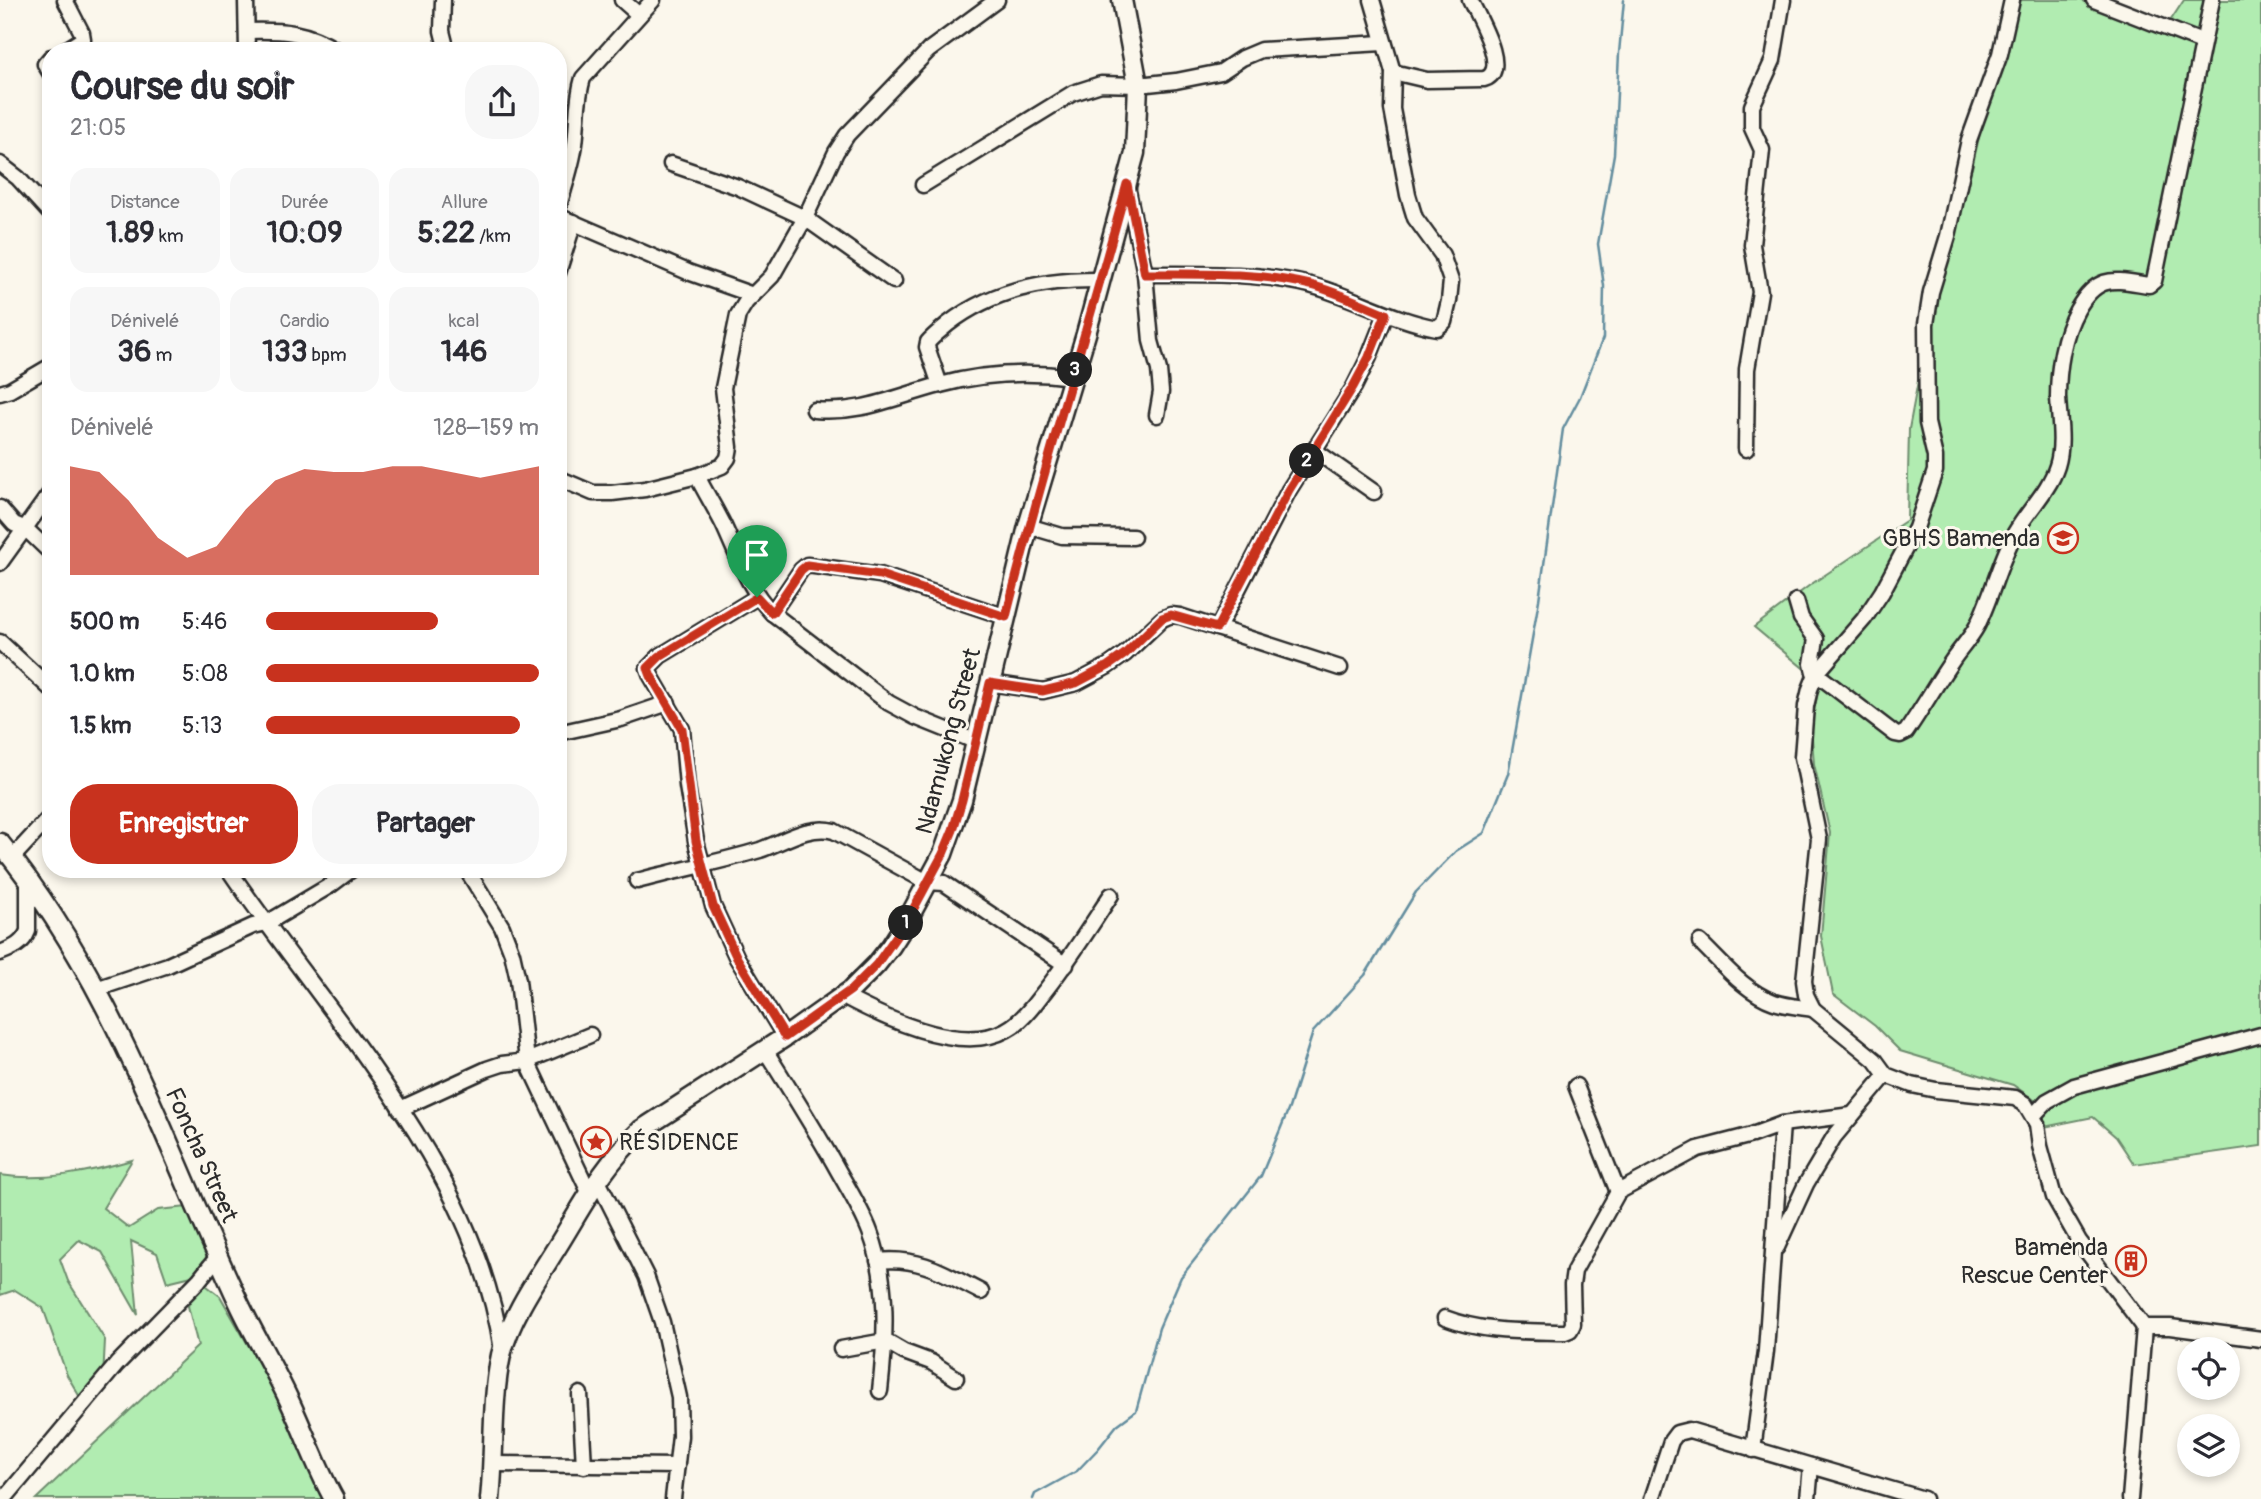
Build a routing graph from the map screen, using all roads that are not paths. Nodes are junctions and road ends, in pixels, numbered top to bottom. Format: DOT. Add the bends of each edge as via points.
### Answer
graph roads {
  1 [pos="65,0"];
  2 [pos="246,0"];
  3 [pos="443,0"];
  4 [pos="622,0"];
  5 [pos="653,0"];
  6 [pos="997,0"];
  7 [pos="1122,0"];
  8 [pos="1372,0"];
  9 [pos="1471,0"];
  10 [pos="1783,0"];
  11 [pos="2012,0"];
  12 [pos="2094,0"];
  13 [pos="2212,0"];
  14 [pos="639,15"];
  15 [pos="247,31"];
  16 [pos="78,42"];
  17 [pos="247,42"];
  18 [pos="322,42"];
  19 [pos="445,42"];
  20 [pos="2202,42"];
  21 [pos="1383,43"];
  22 [pos="1393,72"];
  23 [pos="1138,85"];
  24 [pos="0,164"];
  25 [pos="671,164"];
  26 [pos="567,176"];
  27 [pos="1127,184"];
  28 [pos="923,185"];
  29 [pos="42,204"];
  30 [pos="805,218"];
  31 [pos="567,219"];
  32 [pos="574,222"];
  33 [pos="567,244"];
  34 [pos="1145,274"];
  35 [pos="1101,280"];
  36 [pos="894,281"];
  37 [pos="753,295"];
  38 [pos="1386,314"];
  39 [pos="42,371"];
  40 [pos="1073,377"];
  41 [pos="940,385"];
  42 [pos="0,393"];
  43 [pos="814,410"];
  44 [pos="1157,415"];
  45 [pos="1746,449"];
  46 [pos="1314,450"];
  47 [pos="696,476"];
  48 [pos="567,482"];
  49 [pos="1374,492"];
  50 [pos="42,505"];
  51 [pos="0,508"];
  52 [pos="1028,526"];
  53 [pos="26,529"];
  54 [pos="1133,537"];
  55 [pos="42,544"];
  56 [pos="0,563"];
  57 [pos="757,597"];
  58 [pos="1796,601"];
  59 [pos="772,613"];
  60 [pos="1006,617"];
  61 [pos="1217,628"];
  62 [pos="0,642"];
  63 [pos="1340,668"];
  64 [pos="1816,674"];
  65 [pos="42,681"];
  66 [pos="990,683"];
  67 [pos="668,703"];
  68 [pos="567,731"];
  69 [pos="977,742"];
  70 [pos="42,826"];
  71 [pos="0,844"];
  72 [pos="12,858"];
  73 [pos="703,864"];
  74 [pos="28,877"];
  75 [pos="235,878"];
  76 [pos="341,878"];
  77 [pos="472,878"];
  78 [pos="637,881"];
  79 [pos="927,882"];
  80 [pos="1111,895"];
  81 [pos="267,923"];
  82 [pos="1700,943"];
  83 [pos="0,953"];
  84 [pos="1066,965"];
  85 [pos="96,989"];
  86 [pos="843,996"];
  87 [pos="1813,1009"];
  88 [pos="590,1035"];
  89 [pos="2261,1035"];
  90 [pos="785,1037"];
  91 [pos="765,1050"];
  92 [pos="527,1061"];
  93 [pos="1886,1075"];
  94 [pos="1576,1086"];
  95 [pos="400,1109"];
  96 [pos="1852,1115"];
  97 [pos="2034,1116"];
  98 [pos="1782,1124"];
  99 [pos="593,1185"];
  100 [pos="1618,1192"];
  101 [pos="219,1255"];
  102 [pos="1773,1256"];
  103 [pos="878,1261"];
  104 [pos="981,1292"];
  105 [pos="1445,1318"];
  106 [pos="2144,1327"];
  107 [pos="2261,1339"];
  108 [pos="885,1342"];
  109 [pos="841,1349"];
  110 [pos="502,1351"];
  111 [pos="956,1378"];
  112 [pos="880,1391"];
  113 [pos="580,1394"];
  114 [pos="1753,1450"];
  115 [pos="494,1464"];
  116 [pos="584,1466"];
  117 [pos="677,1466"];
  118 [pos="1811,1466"];
  119 [pos="6,1494"];
  120 [pos="334,1499"];
  121 [pos="490,1499"];
  122 [pos="673,1499"];
  123 [pos="1652,1499"];
  124 [pos="1808,1499"];
  125 [pos="1924,1499"];
  126 [pos="2130,1499"];
  1 -- 16 [label="street" via="82,33"];
  2 -- 15 [label="street"];
  3 -- 19 [label="street"];
  4 -- 14 [label="street"];
  5 -- 14 [label="street"];
  6 -- 30 [label="street" via="929,50 848,135"];
  7 -- 23 [label="main road, Ndamukong Street"];
  8 -- 21 [label="street"];
  9 -- 22 [label="street" via="1490,41 1495,72 1491,78 1427,80"];
  10 -- 45 [label="street" via="1773,60 1752,106 1752,128 1762,150 1752,246 1760,292 1747,369"];
  11 -- 64 [label="street" via="2000,54 1969,140 1931,292 1926,324 1927,423 1935,471 1916,528 1882,592"];
  12 -- 20 [label="street"];
  13 -- 20 [label="street"];
  14 -- 26 [label="street" via="583,78"];
  15 -- 17 [label="street"];
  15 -- 18 [label="street" via="293,31"];
  20 -- 64 [label="street" via="2154,281 2149,285 2104,281 2078,309 2060,365 2058,463 2007,549 1976,629 1900,736"];
  21 -- 22 [label="street"];
  21 -- 23 [label="street" via="1261,50 1221,72"];
  22 -- 38 [label="street" via="1392,109 1408,195 1415,218 1442,255 1451,281 1444,323 1437,328"];
  23 -- 27 [label="main road, Ndamukong Street" via="1135,153"];
  23 -- 28 [label="street" via="1101,84 1073,93"];
  24 -- 29 [label="street"];
  25 -- 30 [label="street"];
  27 -- 34 [label="street"];
  27 -- 35 [label="main road, Ndamukong Street"];
  30 -- 36 [label="street"];
  30 -- 37 [label="street" via="772,276"];
  31 -- 32 [label="street"];
  32 -- 33 [label="street"];
  32 -- 37 [label="street"];
  34 -- 38 [label="street" via="1218,274 1290,281"];
  34 -- 44 [label="street" via="1151,341 1161,382"];
  35 -- 40 [label="main road, Ndamukong Street"];
  35 -- 41 [label="street" via="1033,284 965,311 928,342"];
  37 -- 47 [label="street" via="738,315 723,388 728,457 722,466"];
  38 -- 46 [label="street" via="1358,378"];
  39 -- 42 [label="street"];
  40 -- 41 [label="street" via="1016,373"];
  40 -- 52 [label="main road, Ndamukong Street"];
  41 -- 43 [label="street" via="867,407"];
  46 -- 49 [label="street"];
  46 -- 61 [label="street"];
  47 -- 48 [label="street" via="612,494 593,493"];
  47 -- 57 [label="street"];
  50 -- 53 [label="street"];
  51 -- 53 [label="street" via="14,524"];
  52 -- 54 [label="street" via="1062,536"];
  52 -- 60 [label="main road, Ndamukong Street"];
  53 -- 55 [label="street"];
  53 -- 56 [label="street"];
  57 -- 59 [label="street"];
  57 -- 67 [label="street" via="653,662 648,668"];
  58 -- 64 [label="street" via="1816,639 1812,664"];
  59 -- 60 [label="street" via="807,565 880,575"];
  59 -- 69 [label="street" via="889,704"];
  60 -- 66 [label="main road, Ndamukong Street"];
  61 -- 63 [label="street"];
  61 -- 66 [label="street" via="1171,615 1162,618 1125,654 1076,683 1043,691"];
  62 -- 65 [label="street"];
  64 -- 87 [label="street" via="1802,738 1803,769 1819,839 1804,981"];
  66 -- 69 [label="main road, Ndamukong Street"];
  67 -- 68 [label="street"];
  67 -- 73 [label="street" via="682,729 689,797"];
  69 -- 79 [label="main road, Ndamukong Street" via="953,830"];
  70 -- 72 [label="street"];
  71 -- 72 [label="main road, Foncha Street"];
  72 -- 74 [label="main road, Foncha Street"];
  73 -- 78 [label="street"];
  73 -- 79 [label="street" via="824,828"];
  73 -- 90 [label="street" via="721,927"];
  74 -- 83 [label="street" via="28,931 18,945"];
  74 -- 85 [label="main road, Foncha Street"];
  75 -- 81 [label="street"];
  76 -- 81 [label="street"];
  77 -- 92 [label="street" via="512,953"];
  79 -- 84 [label="street" via="944,883"];
  79 -- 86 [label="main road, Ndamukong Street" via="891,946"];
  80 -- 84 [label="street"];
  81 -- 85 [label="street" via="168,965"];
  81 -- 95 [label="street"];
  82 -- 87 [label="street" via="1762,996"];
  84 -- 86 [label="street" via="1016,1023 989,1036 939,1035"];
  85 -- 101 [label="main road, Foncha Street" via="159,1116"];
  86 -- 90 [label="main road, Ndamukong Street"];
  87 -- 93 [label="street" via="1875,1060"];
  88 -- 92 [label="street"];
  89 -- 97 [label="street" via="2074,1086 2047,1101"];
  90 -- 91 [label="main road, Ndamukong Street"];
  91 -- 99 [label="main road, Ndamukong Street" via="641,1130"];
  91 -- 103 [label="street" via="854,1198"];
  92 -- 95 [label="street" via="486,1069"];
  92 -- 99 [label="street"];
  93 -- 96 [label="street"];
  93 -- 97 [label="street" via="1936,1090 2015,1098"];
  94 -- 100 [label="street"];
  95 -- 110 [label="street" via="441,1177 470,1239 498,1322"];
  96 -- 98 [label="street"];
  96 -- 102 [label="street" via="1806,1184"];
  97 -- 106 [label="street" via="2054,1197 2079,1241"];
  98 -- 100 [label="street" via="1698,1149"];
  98 -- 102 [label="street"];
  99 -- 110 [label="main road, Ndamukong Street" via="531,1288"];
  99 -- 117 [label="street" via="646,1276 662,1322 679,1397"];
  100 -- 105 [label="street" via="1574,1271 1570,1330 1500,1331"];
  101 -- 119 [label="street" via="117,1364"];
  101 -- 120 [label="main road, Foncha Street"];
  102 -- 114 [label="street"];
  103 -- 104 [label="street" via="921,1263"];
  103 -- 108 [label="street"];
  106 -- 107 [label="street"];
  106 -- 126 [label="street"];
  108 -- 109 [label="street"];
  108 -- 111 [label="street"];
  108 -- 112 [label="street"];
  110 -- 115 [label="main road, Ndamukong Street" via="495,1397"];
  113 -- 116 [label="street"];
  114 -- 118 [label="street"];
  114 -- 123 [label="street" via="1689,1430 1677,1433"];
  115 -- 116 [label="street"];
  115 -- 121 [label="main road, Ndamukong Street"];
  116 -- 117 [label="street"];
  117 -- 122 [label="street"];
  118 -- 124 [label="street"];
  118 -- 125 [label="street"];
}
